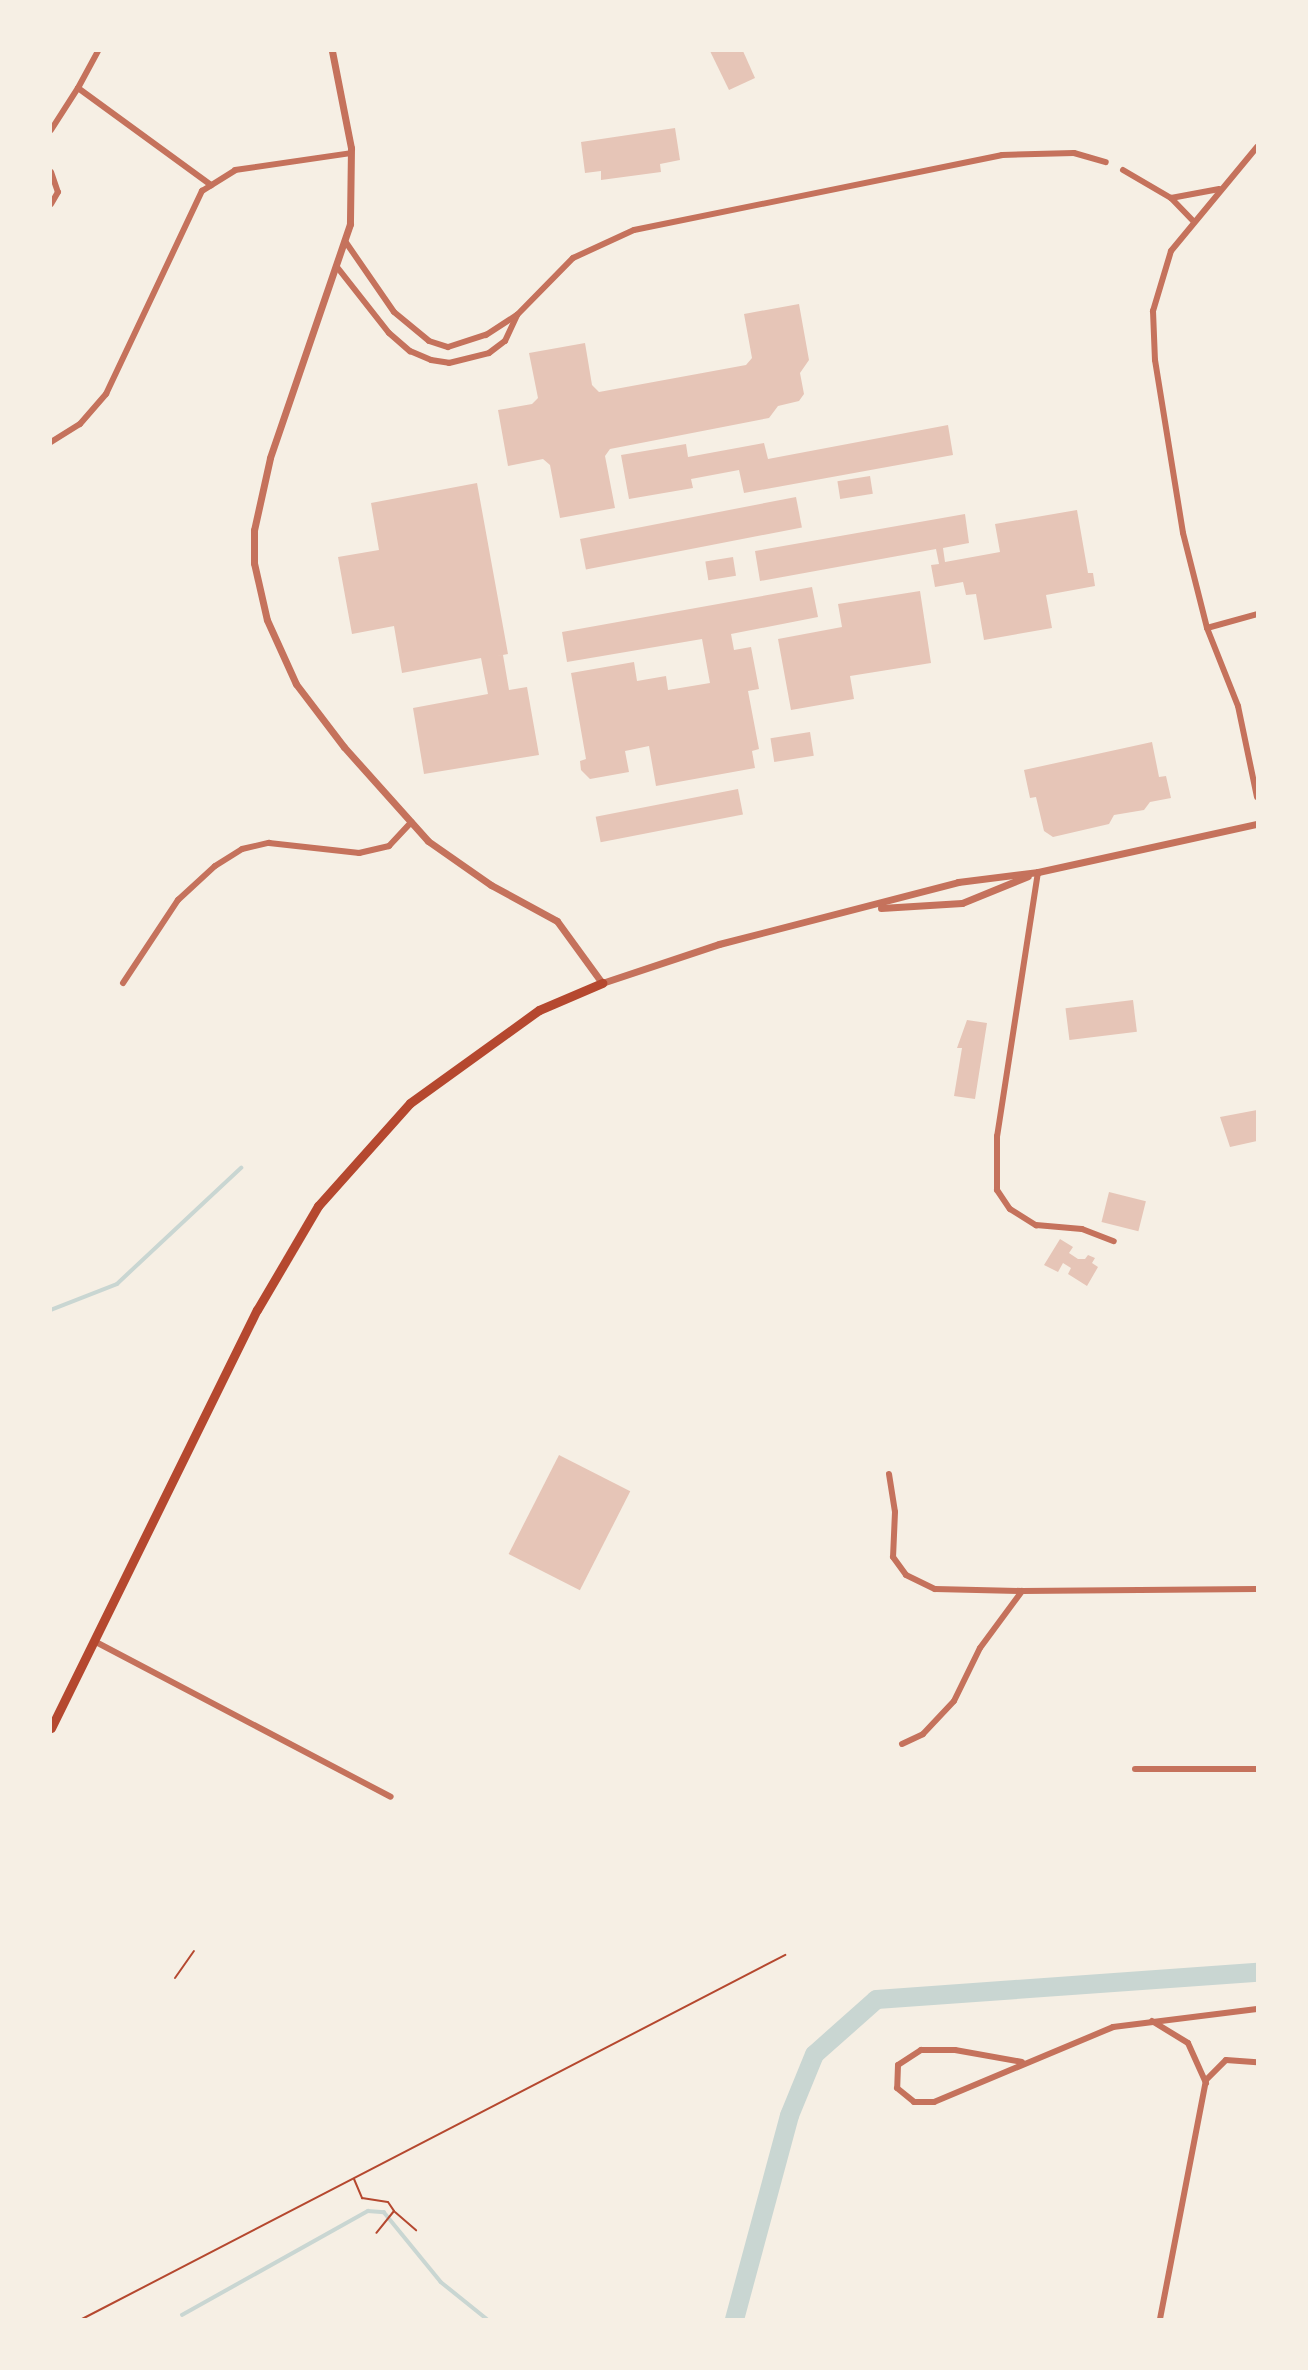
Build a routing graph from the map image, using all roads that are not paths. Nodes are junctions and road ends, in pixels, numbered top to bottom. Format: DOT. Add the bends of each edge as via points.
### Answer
graph roads {
  1 [pos="98,51"];
  2 [pos="332,51"];
  3 [pos="78,88"];
  4 [pos="51,130"];
  5 [pos="1257,146"];
  6 [pos="352,153"];
  7 [pos="1106,162"];
  8 [pos="1123,170"];
  9 [pos="51,172"];
  10 [pos="211,185"];
  11 [pos="1221,188"];
  12 [pos="1171,198"];
  13 [pos="51,204"];
  14 [pos="1194,222"];
  15 [pos="345,241"];
  16 [pos="337,267"];
  17 [pos="517,315"];
  18 [pos="51,442"];
  19 [pos="1257,614"];
  20 [pos="1207,628"];
  21 [pos="1257,797"];
  22 [pos="411,822"];
  23 [pos="1257,824"];
  24 [pos="1038,872"];
  25 [pos="866,908"];
  26 [pos="602,983"];
  27 [pos="123,984"];
  28 [pos="1114,1241"];
  29 [pos="889,1474"];
  30 [pos="1257,1589"];
  31 [pos="1022,1591"];
  32 [pos="94,1641"];
  33 [pos="51,1728"];
  34 [pos="902,1744"];
  35 [pos="1135,1769"];
  36 [pos="1257,1769"];
  37 [pos="391,1797"];
  38 [pos="1257,2009"];
  39 [pos="1150,2020"];
  40 [pos="1022,2062"];
  41 [pos="1257,2062"];
  42 [pos="1206,2083"];
  43 [pos="1160,2319"];
  1 -- 3 [label="street"];
  2 -- 6 [label="street"];
  3 -- 4 [label="street"];
  3 -- 10 [label="street"];
  5 -- 11 [label="street"];
  6 -- 10 [label="street" via="235,170"];
  6 -- 15 [label="street"];
  7 -- 17 [label="street" via="1074,153 1002,155 634,230 573,258"];
  8 -- 12 [label="street"];
  9 -- 13 [label="street" via="58,192"];
  10 -- 18 [label="street" via="190,211 106,394 80,424"];
  11 -- 12 [label="street"];
  11 -- 14 [label="street"];
  12 -- 14 [label="street"];
  14 -- 20 [label="street" via="1171,251 1153,311 1155,360 1176,492"];
  15 -- 16 [label="street"];
  15 -- 17 [label="street" via="394,312 429,341 448,347 468,344"];
  16 -- 17 [label="street" via="389,333 410,351 431,360 449,363 489,353 505,341"];
  16 -- 22 [label="street" via="270,458 254,530 254,564 267,620 296,684"];
  19 -- 20 [label="street"];
  20 -- 21 [label="street" via="1231,681"];
  22 -- 26 [label="street" via="428,841 471,872 557,921"];
  22 -- 27 [label="street" via="389,846 359,853 269,843 242,849 215,866 178,900"];
  23 -- 24 [label="street"];
  24 -- 25 [label="street" via="958,882"];
  24 -- 25 [label="street" via="962,903"];
  24 -- 28 [label="street" via="997,1136 997,1190 1010,1209 1036,1225 1082,1229"];
  25 -- 26 [label="street" via="719,944"];
  26 -- 32 [label="main road" via="539,1010 442,1078 363,1151 318,1206 257,1310"];
  29 -- 31 [label="street" via="895,1512 893,1557 906,1575 935,1589"];
  30 -- 31 [label="street"];
  31 -- 34 [label="street" via="980,1648 954,1702 923,1734"];
  32 -- 33 [label="main road"];
  32 -- 37 [label="street"];
  35 -- 36 [label="street"];
  38 -- 39 [label="street"];
  39 -- 40 [label="street" via="1113,2027"];
  39 -- 42 [label="street" via="1188,2043"];
  40 -- 40 [label="street" via="956,2050 921,2050 898,2065 897,2088 914,2102 934,2102"];
  41 -- 42 [label="street" via="1226,2060"];
  42 -- 43 [label="street"];
}
